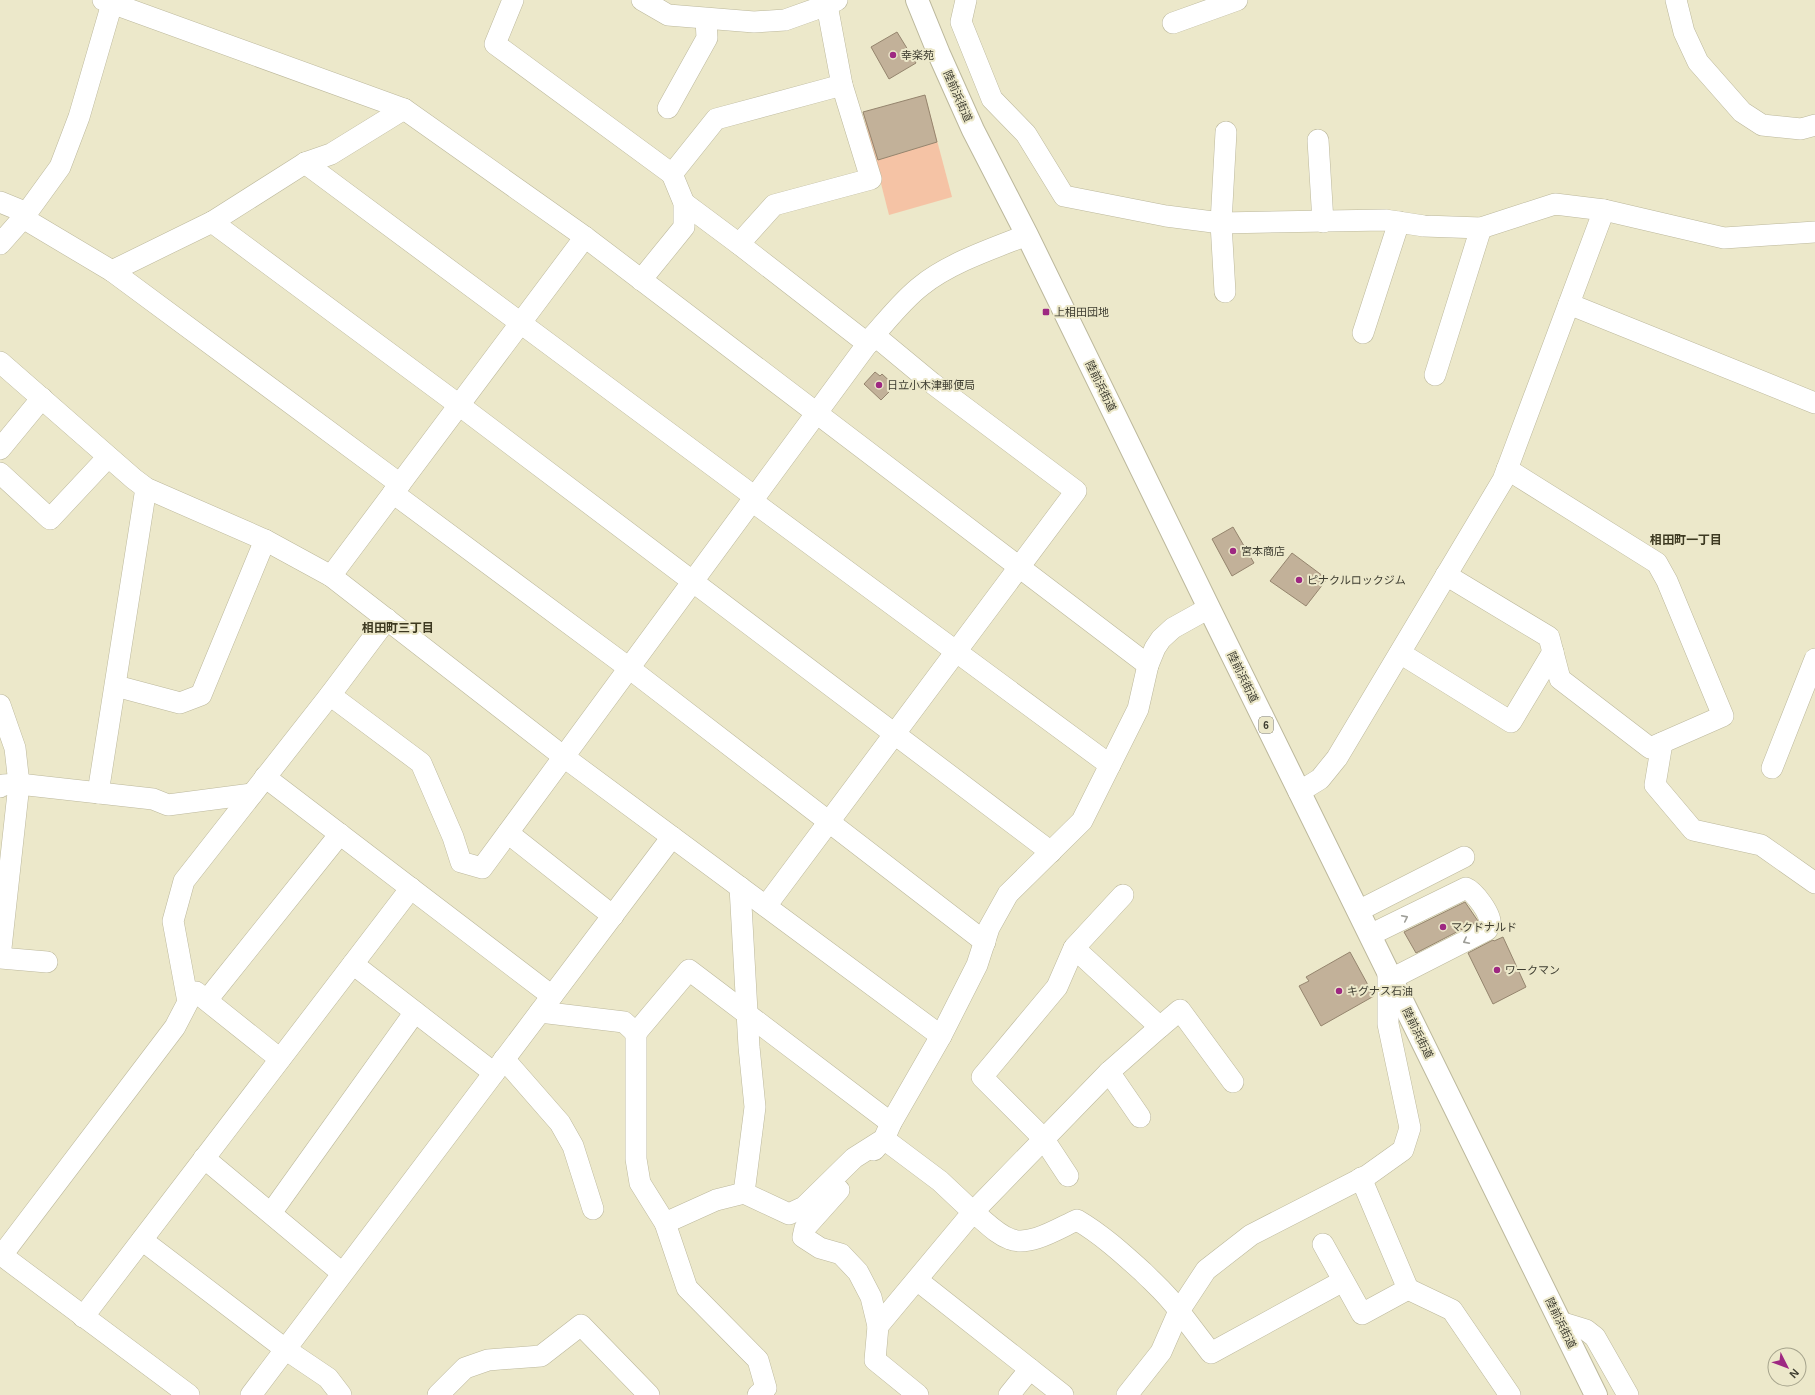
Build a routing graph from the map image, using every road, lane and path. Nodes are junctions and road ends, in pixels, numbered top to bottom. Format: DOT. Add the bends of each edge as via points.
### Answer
graph roads {
  1 [pos="513,0"];
  2 [pos="642,0"];
  3 [pos="917,0"];
  4 [pos="966,0"];
  5 [pos="1237,0"];
  6 [pos="1676,0"];
  7 [pos="109,1"];
  8 [pos="832,3"];
  9 [pos="706,19"];
  10 [pos="1173,23"];
  11 [pos="842,85"];
  12 [pos="668,108"];
  13 [pos="404,109"];
  14 [pos="1815,125"];
  15 [pos="1226,132"];
  16 [pos="1318,140"];
  17 [pos="305,163"];
  18 [pos="672,174"];
  19 [pos="0,202"];
  20 [pos="684,203"];
  21 [pos="1604,210"];
  22 [pos="25,216"];
  23 [pos="212,222"];
  24 [pos="1323,222"];
  25 [pos="1399,222"];
  26 [pos="1221,223"];
  27 [pos="1481,228"];
  28 [pos="1815,232"];
  29 [pos="1027,235"];
  30 [pos="585,237"];
  31 [pos="0,244"];
  32 [pos="739,244"];
  33 [pos="112,271"];
  34 [pos="641,280"];
  35 [pos="1225,292"];
  36 [pos="1568,304"];
  37 [pos="522,322"];
  38 [pos="1363,333"];
  39 [pos="871,339"];
  40 [pos="0,362"];
  41 [pos="1435,375"];
  42 [pos="42,398"];
  43 [pos="1815,403"];
  44 [pos="459,405"];
  45 [pos="816,414"];
  46 [pos="0,448"];
  47 [pos="108,457"];
  48 [pos="1507,470"];
  49 [pos="0,473"];
  50 [pos="146,488"];
  51 [pos="397,488"];
  52 [pos="754,499"];
  53 [pos="265,540"];
  54 [pos="1019,568"];
  55 [pos="1446,575"];
  56 [pos="331,576"];
  57 [pos="692,582"];
  58 [pos="1209,608"];
  59 [pos="387,618"];
  60 [pos="956,652"];
  61 [pos="1553,652"];
  62 [pos="1400,653"];
  63 [pos="1815,659"];
  64 [pos="1148,665"];
  65 [pos="629,668"];
  66 [pos="116,686"];
  67 [pos="330,695"];
  68 [pos="0,705"];
  69 [pos="894,734"];
  70 [pos="1662,742"];
  71 [pos="564,757"];
  72 [pos="1110,765"];
  73 [pos="1772,768"];
  74 [pos="265,777"];
  75 [pos="10,786"];
  76 [pos="1300,792"];
  77 [pos="98,793"];
  78 [pos="252,794"];
  79 [pos="829,822"];
  80 [pos="508,833"];
  81 [pos="340,834"];
  82 [pos="672,837"];
  83 [pos="1051,852"];
  84 [pos="1815,883"];
  85 [pos="740,887"];
  86 [pos="411,888"];
  87 [pos="1466,888"];
  88 [pos="1123,895"];
  89 [pos="3,904"];
  90 [pos="766,906"];
  91 [pos="1358,911"];
  92 [pos="613,916"];
  93 [pos="1370,935"];
  94 [pos="985,942"];
  95 [pos="1074,948"];
  96 [pos="0,957"];
  97 [pos="47,962"];
  98 [pos="353,964"];
  99 [pos="1390,976"];
  100 [pos="184,982"];
  101 [pos="552,996"];
  102 [pos="207,1000"];
  103 [pos="415,1012"];
  104 [pos="540,1012"];
  105 [pos="747,1016"];
  106 [pos="1160,1027"];
  107 [pos="636,1033"];
  108 [pos="941,1036"];
  109 [pos="280,1059"];
  110 [pos="499,1066"];
  111 [pos="1109,1072"];
  112 [pos="1233,1082"];
  113 [pos="1140,1117"];
  114 [pos="887,1131"];
  115 [pos="1043,1138"];
  116 [pos="204,1158"];
  117 [pos="1068,1176"];
  118 [pos="1361,1178"];
  119 [pos="744,1193"];
  120 [pos="593,1209"];
  121 [pos="973,1212"];
  122 [pos="270,1213"];
  123 [pos="664,1223"];
  124 [pos="142,1240"];
  125 [pos="1323,1244"];
  126 [pos="1,1254"];
  127 [pos="342,1273"];
  128 [pos="917,1280"];
  129 [pos="1343,1281"];
  130 [pos="1408,1289"];
  131 [pos="1179,1311"];
  132 [pos="83,1317"];
  133 [pos="1560,1322"];
  134 [pos="878,1326"];
  135 [pos="285,1350"];
  136 [pos="1030,1369"];
  137 [pos="189,1395"];
  138 [pos="251,1395"];
  139 [pos="341,1395"];
  140 [pos="438,1395"];
  141 [pos="649,1395"];
  142 [pos="758,1395"];
  143 [pos="918,1395"];
  144 [pos="1009,1395"];
  145 [pos="1063,1395"];
  146 [pos="1127,1395"];
  147 [pos="1510,1395"];
  148 [pos="1596,1395"];
  149 [pos="1628,1395"];
  1 -- 18 [label="street" via="495,44"];
  2 -- 9 [label="street" via="668,15"];
  3 -- 29 [label="highway, 陸前浜街道 / 6" via="973,130"];
  4 -- 26 [label="street" via="961,22 992,99 1026,134 1064,196 1166,216"];
  5 -- 10 [label="street"];
  6 -- 14 [label="street" via="1684,32 1698,62 1742,112 1762,124 1801,129"];
  7 -- 13 [label="street"];
  7 -- 22 [label="street" via="79,117 60,167"];
  8 -- 9 [label="street" via="785,20 754,22"];
  8 -- 11 [label="street"];
  9 -- 12 [label="street" via="708,38"];
  11 -- 18 [label="street" via="716,119"];
  11 -- 32 [label="street" via="872,178 774,205"];
  13 -- 17 [label="street" via="331,154"];
  13 -- 30 [label="street"];
  15 -- 26 [label="street"];
  16 -- 24 [label="street"];
  17 -- 23 [label="street"];
  17 -- 37 [label="street"];
  18 -- 20 [label="street"];
  19 -- 22 [label="street"];
  20 -- 32 [label="street"];
  20 -- 34 [label="street" via="684,227"];
  21 -- 27 [label="street" via="1555,204"];
  21 -- 28 [label="street" via="1724,238"];
  21 -- 36 [label="street"];
  22 -- 31 [label="street"];
  22 -- 33 [label="street"];
  23 -- 33 [label="street"];
  23 -- 44 [label="street"];
  24 -- 25 [label="street"];
  24 -- 26 [label="street"];
  25 -- 27 [label="street" via="1424,226"];
  25 -- 38 [label="street"];
  26 -- 35 [label="street"];
  27 -- 41 [label="street"];
  29 -- 39 [label="street" via="974,256 921,286"];
  29 -- 58 [label="highway, 陸前浜街道 / 6"];
  30 -- 34 [label="street"];
  30 -- 37 [label="street"];
  32 -- 39 [label="street"];
  33 -- 51 [label="street"];
  34 -- 45 [label="street"];
  36 -- 43 [label="street"];
  36 -- 48 [label="street"];
  37 -- 44 [label="street"];
  37 -- 52 [label="street"];
  39 -- 45 [label="street"];
  39 -- 54 [label="street" via="1076,491"];
  40 -- 42 [label="street"];
  42 -- 46 [label="street"];
  42 -- 47 [label="street"];
  44 -- 51 [label="street"];
  44 -- 57 [label="street"];
  45 -- 52 [label="street"];
  45 -- 54 [label="street"];
  47 -- 49 [label="street" via="50,519"];
  47 -- 50 [label="street"];
  48 -- 55 [label="street"];
  48 -- 70 [label="street" via="1656,563 1667,581 1723,716"];
  50 -- 53 [label="street"];
  50 -- 66 [label="street"];
  51 -- 56 [label="street"];
  51 -- 65 [label="street"];
  52 -- 57 [label="street"];
  52 -- 60 [label="street"];
  53 -- 56 [label="street"];
  53 -- 66 [label="street" via="201,694 180,703"];
  54 -- 60 [label="street"];
  54 -- 64 [label="street"];
  55 -- 61 [label="street" via="1549,637"];
  55 -- 62 [label="street"];
  56 -- 59 [label="street"];
  57 -- 65 [label="street"];
  57 -- 69 [label="street"];
  58 -- 64 [label="street" via="1173,628 1161,639 1154,648"];
  58 -- 76 [label="highway, 陸前浜街道 / 6"];
  59 -- 67 [label="street"];
  59 -- 71 [label="street"];
  60 -- 69 [label="street"];
  60 -- 72 [label="street"];
  61 -- 62 [label="street" via="1511,722"];
  61 -- 70 [label="street" via="1560,679 1650,748"];
  62 -- 76 [label="street" via="1337,758 1320,779"];
  63 -- 73 [label="street"];
  64 -- 72 [label="street" via="1138,709"];
  65 -- 71 [label="street"];
  65 -- 79 [label="street"];
  66 -- 77 [label="street"];
  67 -- 74 [label="street"];
  67 -- 80 [label="street" via="421,763 453,837 460,862 482,868"];
  68 -- 75 [label="street" via="15,748"];
  69 -- 79 [label="street"];
  69 -- 83 [label="street"];
  70 -- 84 [label="street" via="1655,785 1693,830 1761,845"];
  71 -- 80 [label="street"];
  71 -- 82 [label="street"];
  72 -- 83 [label="street" via="1082,821"];
  74 -- 78 [label="street"];
  74 -- 81 [label="street"];
  75 -- 77 [label="street"];
  75 -- 89 [label="street"];
  76 -- 91 [label="highway, 陸前浜街道 / 6"];
  77 -- 78 [label="street" via="153,799 168,805"];
  78 -- 100 [label="street" via="184,881 173,922"];
  79 -- 90 [label="street"];
  79 -- 94 [label="street"];
  80 -- 92 [label="street"];
  81 -- 86 [label="street"];
  81 -- 102 [label="street"];
  82 -- 85 [label="street"];
  82 -- 92 [label="street"];
  83 -- 94 [label="street" via="1008,894 989,928"];
  85 -- 90 [label="street"];
  85 -- 105 [label="street"];
  86 -- 98 [label="street"];
  86 -- 101 [label="street"];
  87 -- 91 [label="street" via="1458,860"];
  93 -- 87 [label="street, one-way"];
  87 -- 99 [label="street, one-way" via="1473,891 1489,917 1490,924 1487,930"];
  88 -- 95 [label="street"];
  89 -- 96 [label="street"];
  90 -- 108 [label="street"];
  91 -- 93 [label="highway, 陸前浜街道 / 6"];
  92 -- 101 [label="street"];
  93 -- 99 [label="highway, 陸前浜街道 / 6"];
  94 -- 108 [label="street" via="977,965"];
  95 -- 106 [label="street"];
  95 -- 115 [label="street" via="1057,987 982,1077"];
  96 -- 97 [label="street"];
  98 -- 103 [label="street"];
  98 -- 109 [label="street"];
  99 -- 118 [label="street" via="1388,1024 1410,1128 1403,1150"];
  99 -- 133 [label="highway, 陸前浜街道 / 6"];
  100 -- 102 [label="street"];
  100 -- 126 [label="street" via="188,1002 175,1027"];
  101 -- 104 [label="street"];
  102 -- 109 [label="street"];
  103 -- 110 [label="street"];
  103 -- 122 [label="street"];
  104 -- 107 [label="street" via="624,1022"];
  104 -- 110 [label="street"];
  105 -- 107 [label="street" via="689,970"];
  105 -- 114 [label="street"];
  105 -- 119 [label="street" via="755,1107"];
  106 -- 111 [label="street"];
  106 -- 112 [label="street" via="1180,1010"];
  107 -- 123 [label="street" via="636,1159 640,1182"];
  108 -- 114 [label="street"];
  109 -- 116 [label="street"];
  110 -- 120 [label="street" via="560,1123 573,1146"];
  110 -- 127 [label="street"];
  111 -- 113 [label="street"];
  111 -- 115 [label="street"];
  114 -- 119 [label="street" via="854,1158 804,1207 789,1214"];
  114 -- 121 [label="street"];
  114 -- 134 [label="street" via="805,1228 803,1237 820,1248 841,1254 858,1272 871,1297"];
  115 -- 117 [label="street"];
  115 -- 121 [label="street"];
  116 -- 122 [label="street"];
  116 -- 124 [label="street"];
  118 -- 130 [label="street"];
  118 -- 131 [label="street" via="1251,1235 1206,1270"];
  119 -- 123 [label="street" via="716,1200"];
  121 -- 128 [label="street"];
  121 -- 131 [label="street" via="1012,1240 1034,1240 1077,1220 1125,1256 1170,1298"];
  122 -- 127 [label="street"];
  123 -- 142 [label="street" via="687,1288 758,1360 766,1388"];
  124 -- 132 [label="street"];
  124 -- 135 [label="street"];
  125 -- 129 [label="street"];
  126 -- 132 [label="street"];
  127 -- 135 [label="street"];
  128 -- 134 [label="street"];
  128 -- 136 [label="street"];
  129 -- 130 [label="street" via="1362,1314"];
  129 -- 131 [label="street" via="1211,1353"];
  130 -- 147 [label="street" via="1452,1310"];
  131 -- 146 [label="street" via="1161,1352"];
  132 -- 137 [label="street"];
  133 -- 148 [label="highway, 陸前浜街道 / 6"];
  133 -- 149 [label="street" via="1586,1330 1595,1337"];
  134 -- 143 [label="street" via="876,1360"];
  135 -- 138 [label="street"];
  135 -- 139 [label="street" via="328,1378"];
  136 -- 144 [label="street"];
  136 -- 145 [label="street"];
  140 -- 141 [label="street" via="465,1368 488,1360 541,1356 581,1325"];
}
